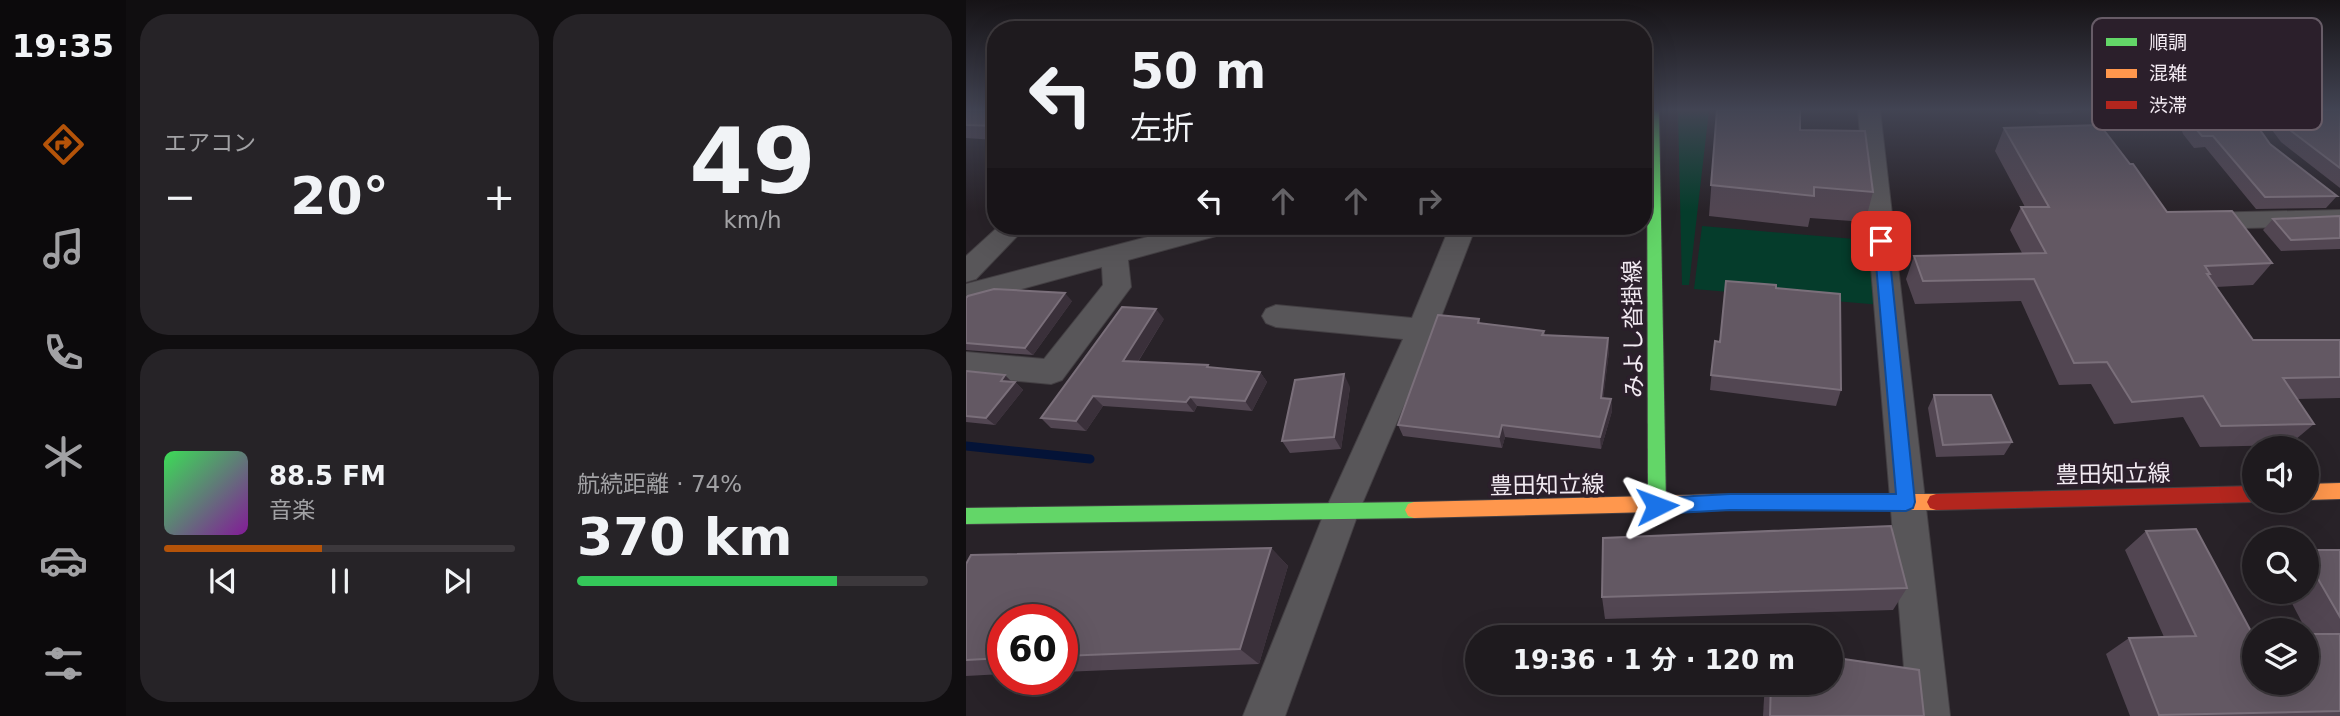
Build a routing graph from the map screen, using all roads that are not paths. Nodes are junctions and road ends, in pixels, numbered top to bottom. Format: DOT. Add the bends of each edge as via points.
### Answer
graph roads {
  1 [pos="1872,143"];
  2 [pos="1652,176"];
  3 [pos="2340,218"];
  4 [pos="2176,222"];
  5 [pos="1005,235"];
  6 [pos="1182,235"];
  7 [pos="1459,235"];
  8 [pos="1114,255"];
  9 [pos="966,272"];
  10 [pos="966,294"];
  11 [pos="1276,316"];
  12 [pos="1422,330"];
  13 [pos="966,364"];
  14 [pos="2340,491"];
  15 [pos="2319,492"];
  16 [pos="2242,494"];
  17 [pos="1906,502"];
  18 [pos="1657,506"];
  19 [pos="1342,511"];
  20 [pos="966,516"];
  21 [pos="1264,716"];
  22 [pos="1929,716"];
  1 -- 17 [label="street"];
  2 -- 18 [label="main road, みよし沓掛線"];
  3 -- 4 [label="street"];
  5 -- 9 [label="street"];
  6 -- 8 [label="street"];
  7 -- 12 [label="street"];
  8 -- 10 [label="street"];
  8 -- 13 [label="street" via="1117,287 1051,372"];
  11 -- 12 [label="street"];
  12 -- 19 [label="street"];
  14 -- 15 [label="main road"];
  16 -- 17 [label="main road, 豊田知立線"];
  17 -- 18 [label="main road, 豊田知立線"];
  17 -- 22 [label="street"];
  18 -- 19 [label="main road, 豊田知立線"];
  19 -- 20 [label="main road, 豊田知立線"];
  19 -- 21 [label="street"];
}
